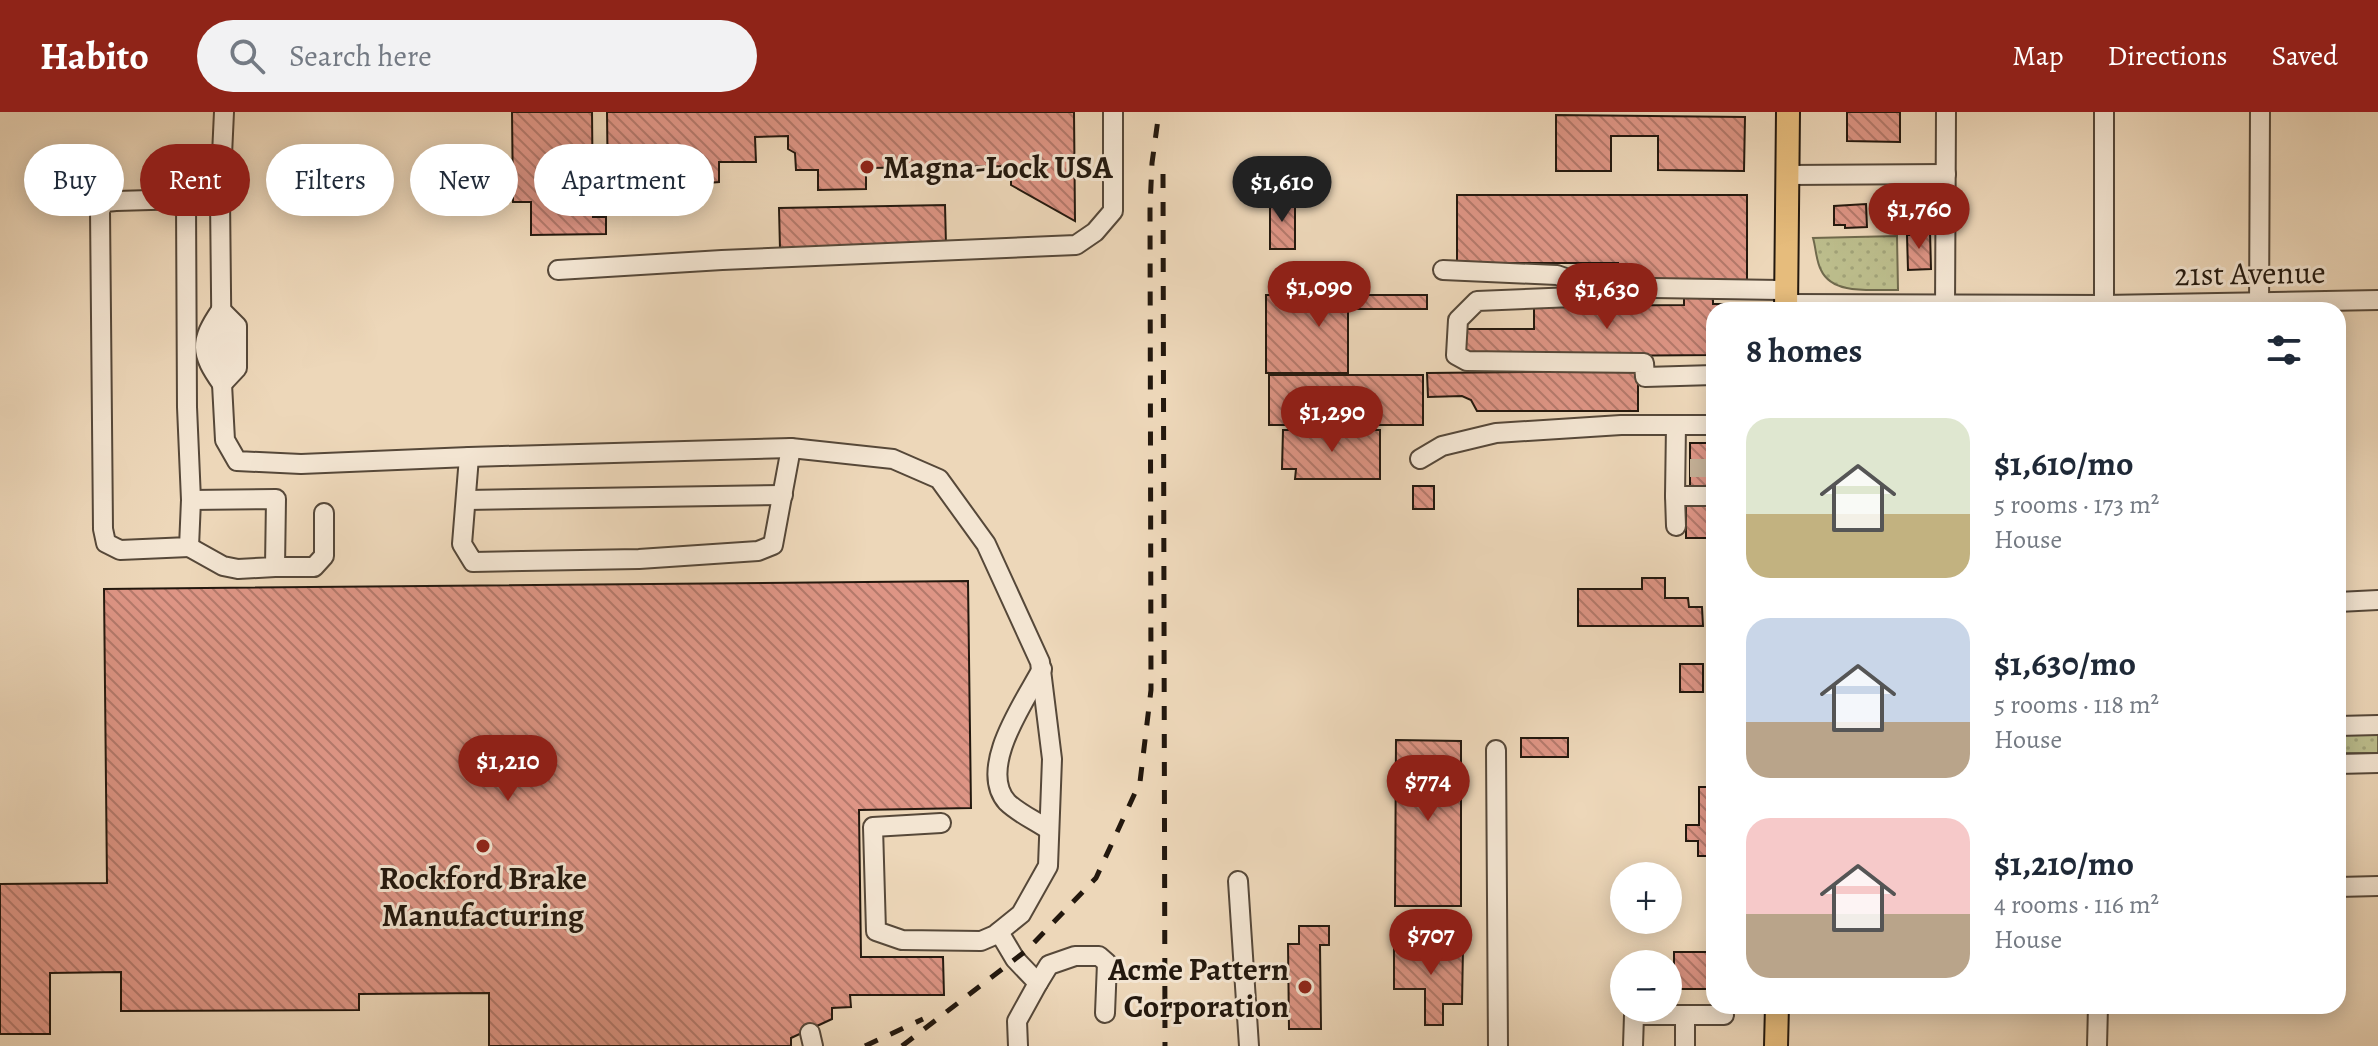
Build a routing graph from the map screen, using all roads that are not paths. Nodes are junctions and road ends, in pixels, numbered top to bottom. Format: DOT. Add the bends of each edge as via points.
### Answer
graph roads {
  1 [pos="224,112"];
  2 [pos="1113,112"];
  3 [pos="1788,112"];
  4 [pos="1946,112"];
  5 [pos="2104,112"];
  6 [pos="2260,112"];
  7 [pos="223,144"];
  8 [pos="1946,174"];
  9 [pos="1788,175"];
  10 [pos="140,201"];
  11 [pos="186,216"];
  12 [pos="220,216"];
  13 [pos="558,270"];
  14 [pos="1443,270"];
  15 [pos="222,272"];
  16 [pos="187,274"];
  17 [pos="1591,287"];
  18 [pos="2378,300"];
  19 [pos="1786,301"];
  20 [pos="1812,302"];
  21 [pos="1945,302"];
  22 [pos="2104,302"];
  23 [pos="2259,302"];
  24 [pos="2338,302"];
  25 [pos="221,310"];
  26 [pos="1706,375"];
  27 [pos="222,384"];
  28 [pos="1676,425"];
  29 [pos="1706,425"];
  30 [pos="791,448"];
  31 [pos="469,457"];
  32 [pos="1420,459"];
  33 [pos="783,495"];
  34 [pos="1675,496"];
  35 [pos="1706,496"];
  36 [pos="191,500"];
  37 [pos="467,500"];
  38 [pos="324,513"];
  39 [pos="1676,526"];
  40 [pos="189,547"];
  41 [pos="275,567"];
  42 [pos="2378,600"];
  43 [pos="2346,602"];
  44 [pos="1042,669"];
  45 [pos="2378,725"];
  46 [pos="2346,726"];
  47 [pos="1496,750"];
  48 [pos="2378,763"];
  49 [pos="2346,764"];
  50 [pos="941,823"];
  51 [pos="1049,830"];
  52 [pos="1238,881"];
  53 [pos="2378,886"];
  54 [pos="2346,887"];
  55 [pos="999,932"];
  56 [pos="1038,983"];
  57 [pos="1105,1013"];
  58 [pos="1777,1014"];
  59 [pos="2098,1014"];
  60 [pos="1682,1015"];
  61 [pos="1685,1015"];
  62 [pos="1724,1015"];
  63 [pos="1634,1022"];
  64 [pos="1018,1046"];
  65 [pos="1249,1046"];
  66 [pos="1498,1046"];
  67 [pos="1633,1046"];
  68 [pos="1685,1046"];
  69 [pos="1776,1046"];
  70 [pos="2097,1046"];
  1 -- 7 [label="street"];
  2 -- 13 [label="street" via="1113,211 1076,245"];
  3 -- 9 [label="main road"];
  4 -- 8 [label="street"];
  5 -- 22 [label="street"];
  6 -- 23 [label="street"];
  8 -- 9 [label="street"];
  8 -- 21 [label="street"];
  9 -- 19 [label="main road"];
  10 -- 40 [label="street" via="105,202 100,210 103,529 106,543 120,550"];
  11 -- 16 [label="street"];
  12 -- 15 [label="street"];
  14 -- 17 [label="street" via="1557,275"];
  15 -- 16 [label="street"];
  15 -- 25 [label="street"];
  16 -- 36 [label="street"];
  17 -- 19 [label="street, 21st Avenue"];
  17 -- 26 [label="street" via="1574,297 1477,301 1458,320 1456,355 1467,361 1644,363 1645,377"];
  18 -- 24 [label="street, 21st Avenue"];
  19 -- 20 [label="street, 21st Avenue"];
  25 -- 27 [label="street" via="207,331 205,361"];
  25 -- 27 [label="street" via="237,326 237,368"];
  27 -- 31 [label="street" via="225,440 237,461 301,464"];
  28 -- 29 [label="street"];
  28 -- 32 [label="street" via="1496,433 1442,446"];
  28 -- 34 [label="street" via="1683,468"];
  30 -- 31 [label="street"];
  30 -- 33 [label="street"];
  30 -- 44 [label="street" via="893,459 939,479 986,544"];
  31 -- 37 [label="street"];
  33 -- 37 [label="street"];
  33 -- 37 [label="street" via="773,545 758,551 504,562 473,562 462,544"];
  34 -- 35 [label="street"];
  34 -- 39 [label="street"];
  36 -- 40 [label="street"];
  36 -- 41 [label="street" via="276,499"];
  38 -- 41 [label="street" via="324,556 314,567"];
  40 -- 41 [label="street" via="223,566"];
  42 -- 43 [label="street"];
  44 -- 51 [label="street" via="1052,759"];
  44 -- 51 [label="street" via="1001,749 997,774 1008,803"];
  45 -- 46 [label="street"];
  47 -- 66 [label="street"];
  48 -- 49 [label="street"];
  50 -- 55 [label="street" via="873,827 876,931 902,940 965,941 981,941"];
  51 -- 55 [label="street" via="1048,866 1021,914"];
  52 -- 65 [label="street"];
  53 -- 54 [label="street"];
  55 -- 56 [label="street"];
  56 -- 57 [label="street" via="1049,965 1075,956 1099,956 1107,963"];
  56 -- 64 [label="street" via="1017,1021"];
  58 -- 69 [label="main road"];
  59 -- 70 [label="street"];
  60 -- 61 [label="street"];
  61 -- 62 [label="street"];
  61 -- 68 [label="street"];
  63 -- 67 [label="street"];
}
